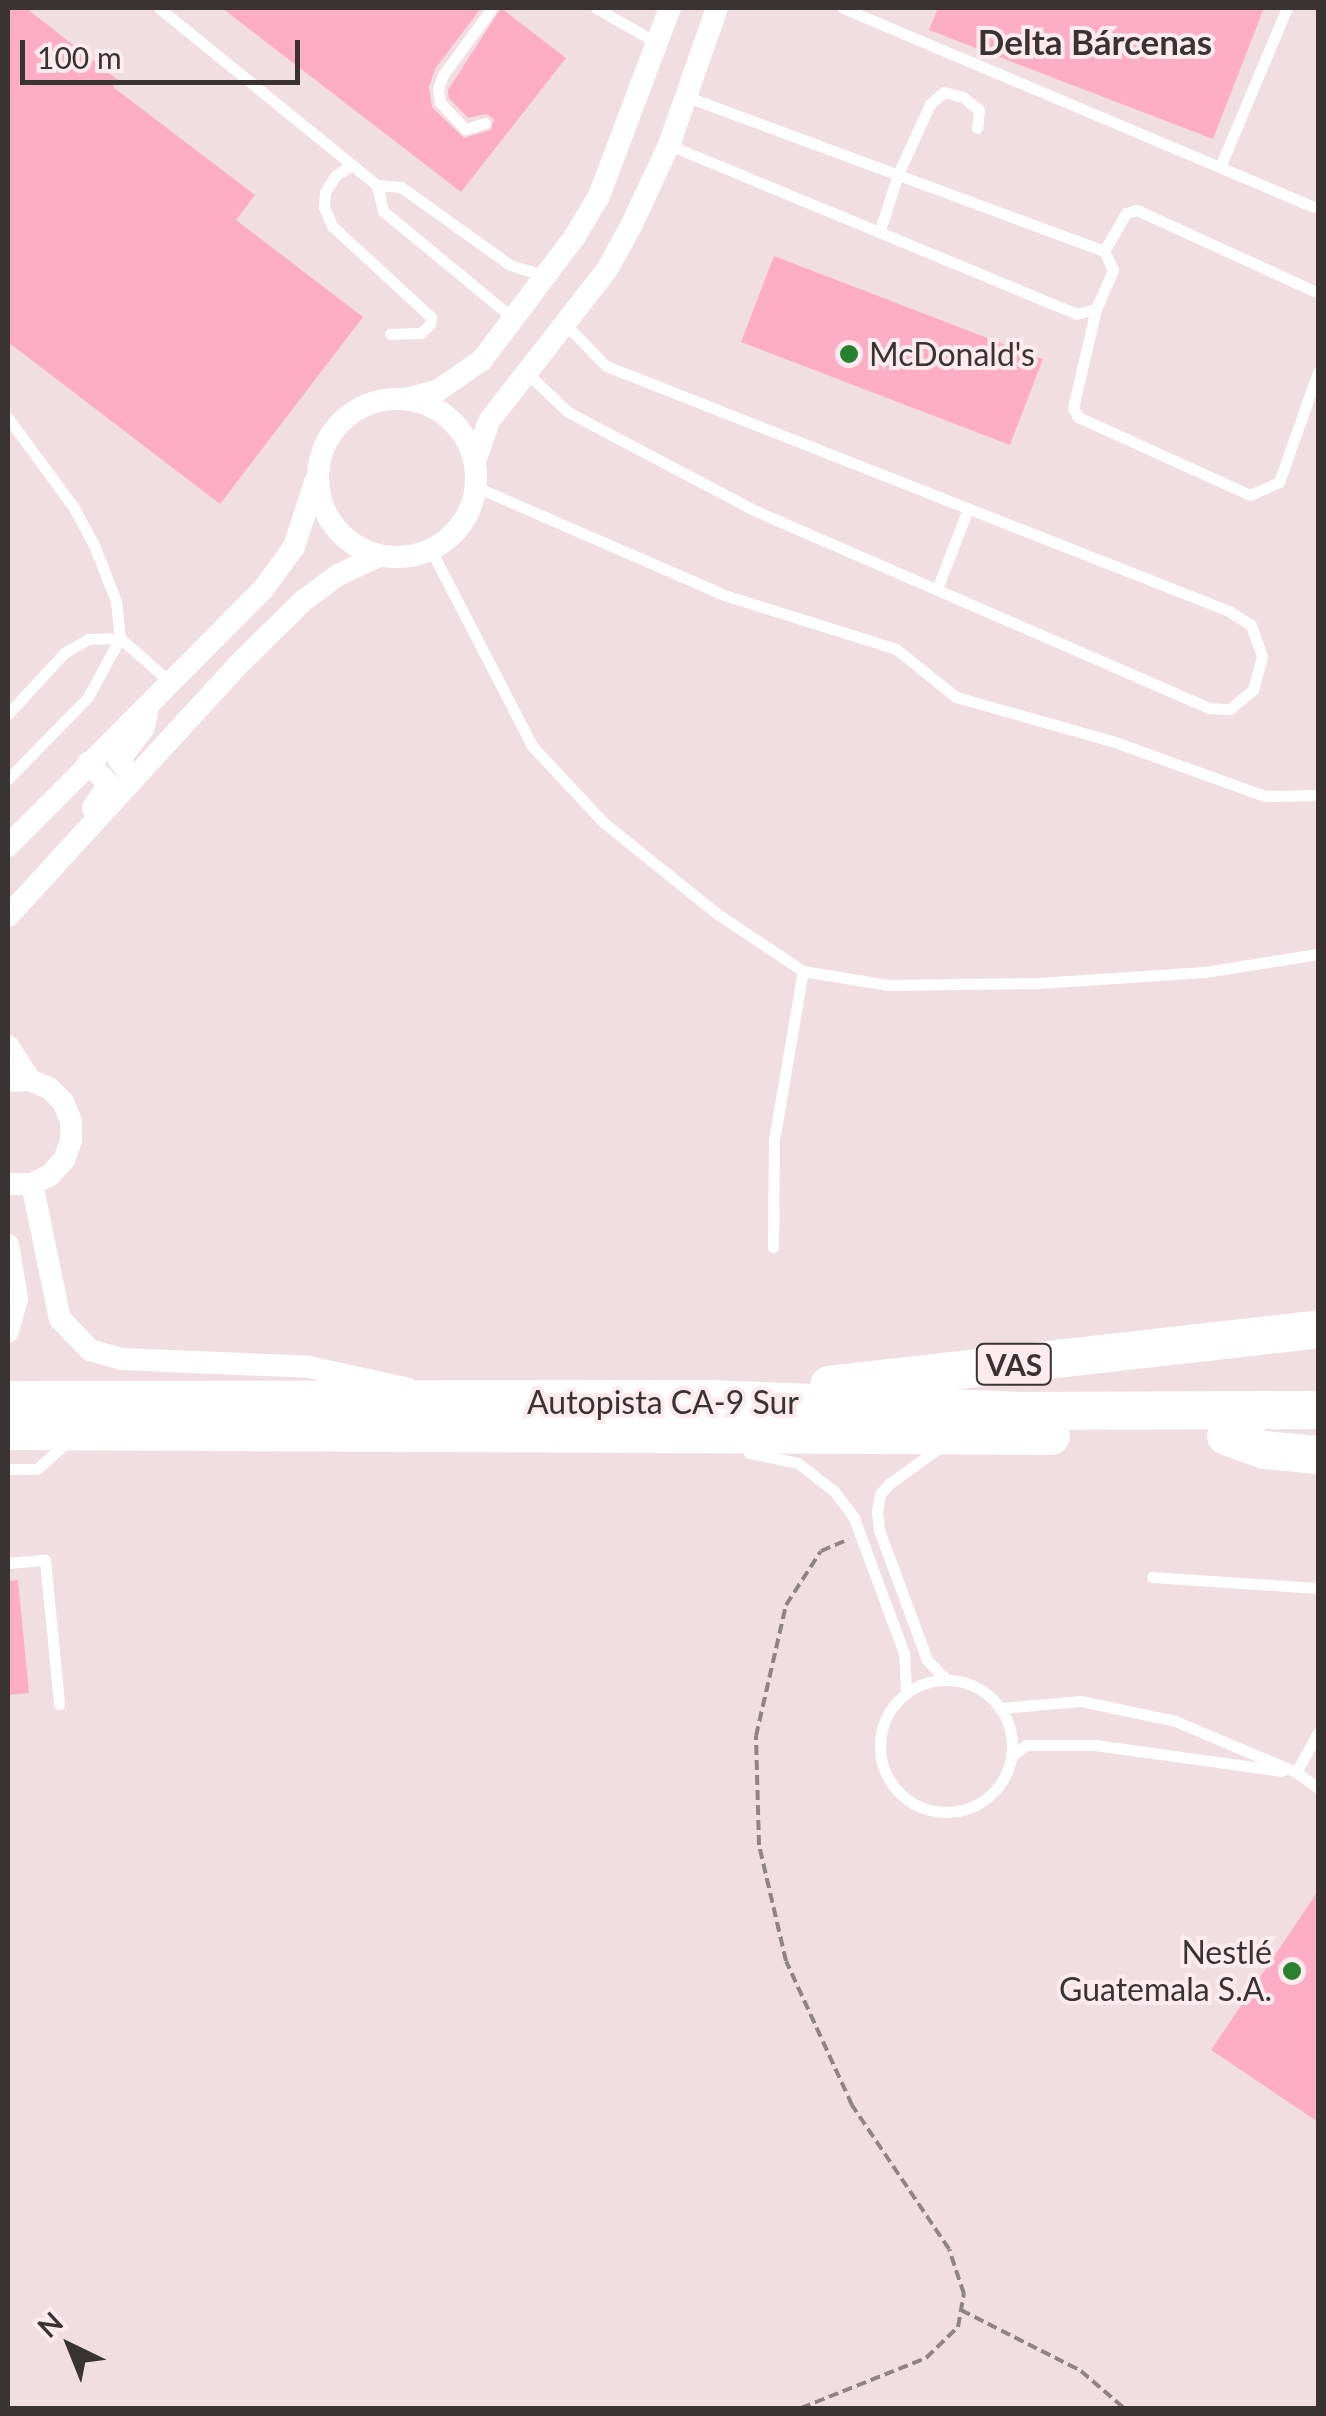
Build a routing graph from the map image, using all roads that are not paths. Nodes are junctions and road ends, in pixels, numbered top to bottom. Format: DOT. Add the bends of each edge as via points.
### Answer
graph roads {
  1 [pos="159,8"];
  2 [pos="492,8"];
  3 [pos="596,8"];
  4 [pos="670,8"];
  5 [pos="718,8"];
  6 [pos="843,8"];
  7 [pos="1287,8"];
  8 [pos="657,43"];
  9 [pos="685,96"];
  10 [pos="484,123"];
  11 [pos="978,128"];
  12 [pos="669,145"];
  13 [pos="352,165"];
  14 [pos="1220,168"];
  15 [pos="898,174"];
  16 [pos="376,185"];
  17 [pos="1314,207"];
  18 [pos="880,230"];
  19 [pos="1104,251"];
  20 [pos="548,277"];
  21 [pos="1318,293"];
  22 [pos="1096,309"];
  23 [pos="514,319"];
  24 [pos="565,324"];
  25 [pos="390,334"];
  26 [pos="1318,372"];
  27 [pos="527,373"];
  28 [pos="405,399"];
  29 [pos="8,418"];
  30 [pos="474,460"];
  31 [pos="317,474"];
  32 [pos="476,487"];
  33 [pos="968,508"];
  34 [pos="431,550"];
  35 [pos="379,556"];
  36 [pos="937,588"];
  37 [pos="120,638"];
  38 [pos="171,683"];
  39 [pos="148,706"];
  40 [pos="8,714"];
  41 [pos="88,764"];
  42 [pos="8,779"];
  43 [pos="133,779"];
  44 [pos="1318,794"];
  45 [pos="8,846"];
  46 [pos="65,853"];
  47 [pos="8,916"];
  48 [pos="1318,954"];
  49 [pos="804,971"];
  50 [pos="8,1046"];
  51 [pos="19,1080"];
  52 [pos="8,1184"];
  53 [pos="32,1184"];
  54 [pos="8,1245"];
  55 [pos="773,1248"];
  56 [pos="1318,1328"];
  57 [pos="8,1332"];
  58 [pos="710,1399"];
  59 [pos="8,1400"];
  60 [pos="445,1401"];
  61 [pos="1318,1410"];
  62 [pos="8,1431"];
  63 [pos="78,1432"];
  64 [pos="1318,1433"];
  65 [pos="1226,1436"];
  66 [pos="959,1437"];
  67 [pos="740,1452"];
  68 [pos="1318,1456"];
  69 [pos="8,1469"];
  70 [pos="8,1564"];
  71 [pos="1152,1577"];
  72 [pos="1318,1588"];
  73 [pos="946,1680"];
  74 [pos="906,1692"];
  75 [pos="59,1704"];
  76 [pos="1001,1708"];
  77 [pos="1318,1734"];
  78 [pos="1012,1756"];
  79 [pos="1296,1772"];
  80 [pos="1318,1788"];
  1 -- 13 [label="lane"];
  2 -- 10 [label="lane" via="438,89 440,102 465,129"];
  3 -- 8 [label="lane"];
  4 -- 8 [label="street"];
  5 -- 9 [label="street"];
  6 -- 14 [label="lane"];
  7 -- 14 [label="lane"];
  8 -- 20 [label="street" via="599,196"];
  9 -- 12 [label="street"];
  9 -- 15 [label="lane"];
  11 -- 15 [label="lane" via="979,110 944,92 930,104"];
  12 -- 18 [label="lane"];
  12 -- 24 [label="street" via="608,268"];
  13 -- 16 [label="lane"];
  13 -- 25 [label="lane" via="325,192 332,226 431,317 421,333"];
  14 -- 17 [label="lane"];
  15 -- 18 [label="lane"];
  15 -- 19 [label="lane"];
  16 -- 20 [label="lane" via="400,186 510,265"];
  16 -- 23 [label="lane" via="383,211"];
  18 -- 22 [label="lane" via="1076,314"];
  19 -- 21 [label="lane" via="1126,213 1138,210"];
  19 -- 22 [label="lane" via="1113,270"];
  20 -- 23 [label="street"];
  22 -- 26 [label="lane" via="1073,408 1078,417 1250,495 1279,482"];
  23 -- 28 [label="street" via="460,378"];
  24 -- 27 [label="street"];
  24 -- 33 [label="lane" via="606,366"];
  27 -- 30 [label="street" via="489,422"];
  27 -- 36 [label="lane" via="568,412 756,511"];
  28 -- 30 [label="street" via="450,418"];
  28 -- 31 [label="street" via="373,402 345,418 325,443"];
  29 -- 37 [label="lane" via="94,545 116,601"];
  30 -- 32 [label="street"];
  31 -- 35 [label="street" via="320,502 333,527"];
  31 -- 38 [label="street" via="294,547 264,588"];
  32 -- 34 [label="street" via="461,524"];
  32 -- 44 [label="lane" via="724,595 896,649 956,697 1112,741 1265,796"];
  33 -- 36 [label="lane"];
  33 -- 36 [label="lane" via="1251,625 1262,656 1253,690 1230,708 1208,708"];
  34 -- 35 [label="street" via="406,558"];
  34 -- 49 [label="lane" via="532,746 602,822"];
  35 -- 43 [label="street" via="303,601"];
  37 -- 38 [label="lane"];
  37 -- 40 [label="lane" via="88,639 64,653"];
  37 -- 42 [label="lane" via="88,697"];
  38 -- 39 [label="street"];
  39 -- 41 [label="street"];
  39 -- 43 [label="street" via="143,729 120,760"];
  41 -- 45 [label="street"];
  41 -- 46 [label="street" via="109,784"];
  43 -- 46 [label="street"];
  46 -- 47 [label="street"];
  48 -- 49 [label="lane" via="1205,972 1039,984 888,985"];
  49 -- 55 [label="lane" via="774,1140"];
  50 -- 51 [label="street"];
  51 -- 53 [label="street" via="49,1088 71,1121 64,1160"];
  52 -- 53 [label="street"];
  53 -- 60 [label="street" via="60,1319 90,1350 122,1358 309,1367"];
  54 -- 57 [label="street" via="17,1298"];
  56 -- 58 [label="highway, VAS"];
  58 -- 60 [label="highway, Autopista CA-9 Sur"];
  58 -- 61 [label="highway, Autopista CA-9 Sur" via="1021,1411"];
  59 -- 60 [label="highway, Autopista CA-9 Sur"];
  62 -- 63 [label="highway, Autopista CA-9 Sur"];
  63 -- 66 [label="highway, Autopista CA-9 Sur" via="480,1441"];
  63 -- 69 [label="lane" via="37,1468"];
  64 -- 65 [label="highway, Autopista CA-9 Sur"];
  65 -- 66 [label="highway, Autopista CA-9 Sur"];
  65 -- 68 [label="highway" via="1265,1450"];
  66 -- 73 [label="lane" via="905,1468 880,1494 877,1511 926,1660"];
  67 -- 74 [label="lane" via="798,1462 834,1491 862,1534 904,1652"];
  70 -- 75 [label="lane" via="46,1560"];
  71 -- 72 [label="lane"];
  73 -- 74 [label="lane"];
  73 -- 76 [label="lane" via="986,1692"];
  74 -- 78 [label="lane" via="886,1718 879,1749 889,1780 911,1803 942,1812 973,1806 991,1794"];
  76 -- 78 [label="lane"];
  76 -- 79 [label="lane" via="1055,1700 1122,1708 1174,1721"];
  77 -- 79 [label="lane"];
  78 -- 79 [label="lane" via="1026,1746 1094,1745"];
  79 -- 80 [label="lane"];
}
